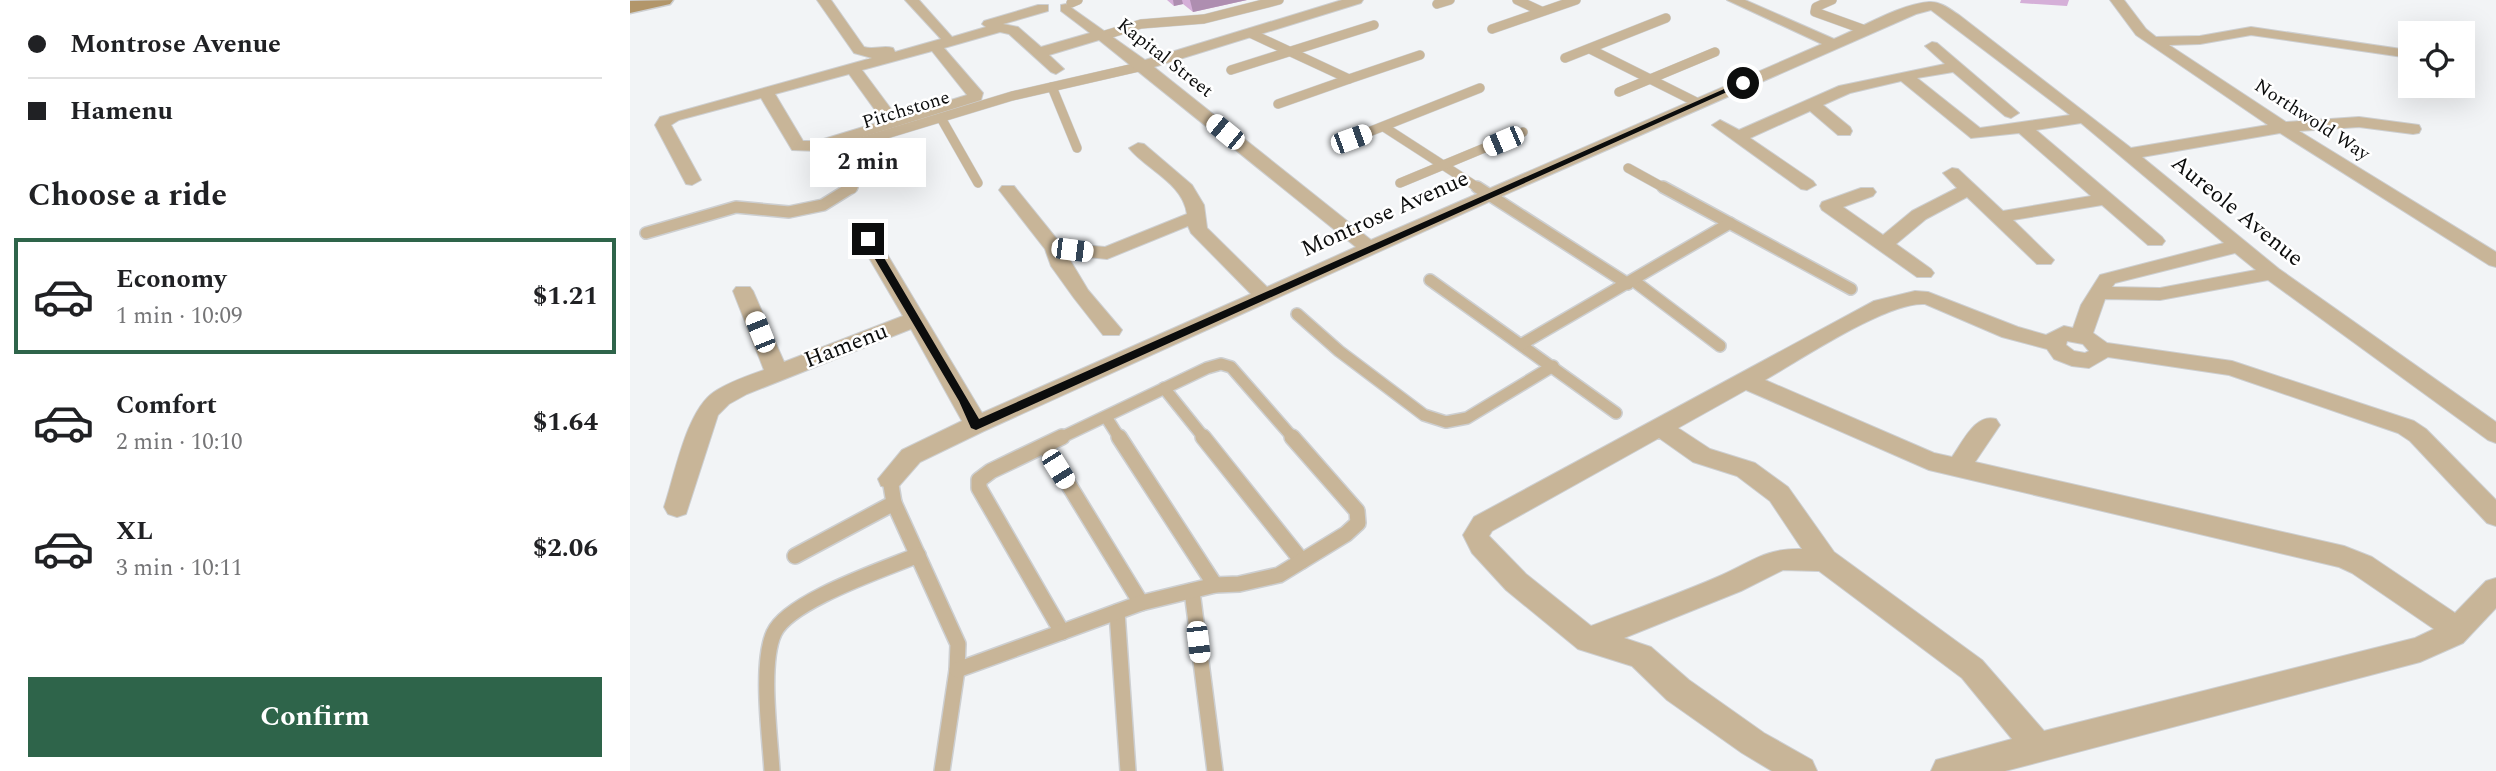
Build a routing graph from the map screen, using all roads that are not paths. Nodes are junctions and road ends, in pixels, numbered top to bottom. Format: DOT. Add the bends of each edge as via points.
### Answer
graph roads {
  1 [pos="663,0"];
  2 [pos="824,0"];
  3 [pos="912,0"];
  4 [pos="1279,0"];
  5 [pos="1356,0"];
  6 [pos="1450,0"];
  7 [pos="1517,0"];
  8 [pos="1576,0"];
  9 [pos="1734,0"];
  10 [pos="1832,0"];
  11 [pos="2117,0"];
  12 [pos="1062,2"];
  13 [pos="1437,4"];
  14 [pos="1937,5"];
  15 [pos="630,7"];
  16 [pos="1541,11"];
  17 [pos="1009,15"];
  18 [pos="1666,18"];
  19 [pos="1374,25"];
  20 [pos="1492,29"];
  21 [pos="1865,30"];
  22 [pos="1250,33"];
  23 [pos="1101,35"];
  24 [pos="940,41"];
  25 [pos="2153,41"];
  26 [pos="1833,44"];
  27 [pos="1932,46"];
  28 [pos="1590,49"];
  29 [pos="1288,52"];
  30 [pos="1715,52"];
  31 [pos="2398,52"];
  32 [pos="1038,53"];
  33 [pos="1420,55"];
  34 [pos="1565,58"];
  35 [pos="1143,66"];
  36 [pos="1956,67"];
  37 [pos="852,68"];
  38 [pos="1055,69"];
  39 [pos="1231,70"];
  40 [pos="1905,76"];
  41 [pos="1349,79"];
  42 [pos="1651,79"];
  43 [pos="1052,87"];
  44 [pos="1480,88"];
  45 [pos="766,92"];
  46 [pos="1619,92"];
  47 [pos="1698,103"];
  48 [pos="1811,103"];
  49 [pos="1278,104"];
  50 [pos="2011,114"];
  51 [pos="941,118"];
  52 [pos="2084,118"];
  53 [pos="893,124"];
  54 [pos="1720,125"];
  55 [pos="1384,127"];
  56 [pos="2024,128"];
  57 [pos="2285,129"];
  58 [pos="2413,129"];
  59 [pos="1844,131"];
  60 [pos="1523,132"];
  61 [pos="1738,137"];
  62 [pos="1351,139"];
  63 [pos="1077,148"];
  64 [pos="1138,148"];
  65 [pos="2129,154"];
  66 [pos="1441,166"];
  67 [pos="1628,169"];
  68 [pos="1952,173"];
  69 [pos="692,180"];
  70 [pos="978,183"];
  71 [pos="1400,183"];
  72 [pos="1807,185"];
  73 [pos="1968,189"];
  74 [pos="1008,190"];
  75 [pos="1867,192"];
  76 [pos="1487,196"];
  77 [pos="2105,199"];
  78 [pos="1197,216"];
  79 [pos="1999,217"];
  80 [pos="1730,223"];
  81 [pos="646,233"];
  82 [pos="868,239"];
  83 [pos="2155,241"];
  84 [pos="1884,245"];
  85 [pos="2239,246"];
  86 [pos="1054,248"];
  87 [pos="1369,248"];
  88 [pos="2044,260"];
  89 [pos="2496,261"];
  90 [pos="2164,263"];
  91 [pos="1924,273"];
  92 [pos="2272,273"];
  93 [pos="1430,280"];
  94 [pos="1631,283"];
  95 [pos="2194,288"];
  96 [pos="1851,289"];
  97 [pos="743,291"];
  98 [pos="2100,293"];
  99 [pos="1264,295"];
  100 [pos="1297,314"];
  101 [pos="916,319"];
  102 [pos="1111,330"];
  103 [pos="2091,342"];
  104 [pos="1522,344"];
  105 [pos="1720,346"];
  106 [pos="1553,366"];
  107 [pos="777,373"];
  108 [pos="1745,380"];
  109 [pos="1164,388"];
  110 [pos="1616,413"];
  111 [pos="1106,417"];
  112 [pos="976,425"];
  113 [pos="1988,425"];
  114 [pos="1662,428"];
  115 [pos="2496,434"];
  116 [pos="1045,446"];
  117 [pos="1958,468"];
  118 [pos="890,480"];
  119 [pos="894,503"];
  120 [pos="677,507"];
  121 [pos="2496,516"];
  122 [pos="918,555"];
  123 [pos="795,556"];
  124 [pos="1824,560"];
  125 [pos="1302,561"];
  126 [pos="1215,585"];
  127 [pos="2496,589"];
  128 [pos="1192,591"];
  129 [pos="1141,603"];
  130 [pos="1117,612"];
  131 [pos="2457,629"];
  132 [pos="1062,632"];
  133 [pos="1588,640"];
  134 [pos="957,670"];
  135 [pos="2038,747"];
  136 [pos="772,771"];
  137 [pos="942,771"];
  138 [pos="1128,771"];
  139 [pos="1215,771"];
  140 [pos="1801,771"];
  141 [pos="1947,771"];
  1 -- 15 [label="main road"];
  2 -- 24 [label="street" via="864,52"];
  3 -- 24 [label="street"];
  4 -- 23 [label="lane" via="1204,19 1141,24"];
  5 -- 22 [label="street"];
  6 -- 13 [label="lane"];
  7 -- 16 [label="lane"];
  8 -- 16 [label="lane"];
  9 -- 26 [label="street"];
  10 -- 21 [label="lane" via="1816,7 1815,12"];
  11 -- 25 [label="street, Northwold Way"];
  12 -- 17 [label="street"];
  12 -- 23 [label="street, Kapital Street"];
  14 -- 21 [label="street, Montrose Avenue"];
  14 -- 52 [label="street, Aureole Avenue"];
  16 -- 20 [label="lane"];
  17 -- 24 [label="street"];
  18 -- 28 [label="lane"];
  19 -- 29 [label="lane"];
  21 -- 26 [label="street, Montrose Avenue"];
  22 -- 29 [label="lane"];
  22 -- 35 [label="street"];
  23 -- 32 [label="street"];
  23 -- 35 [label="street, Kapital Street"];
  24 -- 32 [label="street" via="1009,28"];
  24 -- 37 [label="street"];
  24 -- 53 [label="street" via="975,97"];
  25 -- 31 [label="street" via="2200,40 2250,31"];
  25 -- 57 [label="street, Northwold Way"];
  26 -- 47 [label="street, Montrose Avenue"];
  27 -- 36 [label="street"];
  28 -- 34 [label="lane"];
  28 -- 42 [label="lane"];
  29 -- 39 [label="lane"];
  29 -- 41 [label="lane"];
  30 -- 42 [label="lane"];
  32 -- 38 [label="street"];
  33 -- 41 [label="lane"];
  35 -- 43 [label="lane, Pitchstone"];
  35 -- 87 [label="street, Kapital Street"];
  36 -- 40 [label="street"];
  36 -- 50 [label="street"];
  37 -- 45 [label="street"];
  37 -- 53 [label="street"];
  40 -- 48 [label="street" via="1845,89"];
  40 -- 56 [label="street" via="1977,134"];
  41 -- 49 [label="lane"];
  42 -- 46 [label="lane"];
  42 -- 47 [label="lane"];
  43 -- 51 [label="lane, Pitchstone"];
  43 -- 63 [label="lane"];
  44 -- 55 [label="lane"];
  45 -- 53 [label="street" via="802,148"];
  45 -- 69 [label="street" via="664,121"];
  47 -- 76 [label="street, Montrose Avenue"];
  48 -- 59 [label="street"];
  48 -- 61 [label="street"];
  51 -- 70 [label="lane"];
  51 -- 81 [label="lane, Pitchstone" via="851,146 845,155 851,190 823,205 789,212 736,207"];
  52 -- 56 [label="street"];
  52 -- 65 [label="street, Aureole Avenue"];
  54 -- 61 [label="street"];
  55 -- 62 [label="lane"];
  55 -- 66 [label="lane"];
  56 -- 77 [label="street"];
  57 -- 58 [label="street" via="2362,122"];
  57 -- 65 [label="street"];
  57 -- 89 [label="street, Northwold Way"];
  60 -- 66 [label="lane"];
  61 -- 72 [label="street"];
  64 -- 78 [label="street" via="1186,189"];
  65 -- 85 [label="street, Aureole Avenue"];
  66 -- 71 [label="lane"];
  66 -- 76 [label="lane"];
  67 -- 80 [label="lane"];
  68 -- 73 [label="street"];
  73 -- 79 [label="street"];
  73 -- 84 [label="street" via="1919,215"];
  74 -- 86 [label="street"];
  75 -- 84 [label="street" via="1829,206"];
  76 -- 87 [label="street, Montrose Avenue"];
  76 -- 94 [label="lane"];
  77 -- 79 [label="street"];
  77 -- 83 [label="street"];
  78 -- 86 [label="street" via="1107,253"];
  78 -- 99 [label="street" via="1198,229 1209,242"];
  79 -- 88 [label="street"];
  80 -- 94 [label="lane"];
  80 -- 96 [label="lane"];
  82 -- 101 [label="street, Hamenu"];
  84 -- 91 [label="street"];
  85 -- 90 [label="street"];
  85 -- 92 [label="street, Aureole Avenue"];
  86 -- 102 [label="street" via="1061,266"];
  87 -- 99 [label="street, Montrose Avenue"];
  90 -- 95 [label="street"];
  90 -- 98 [label="street" via="2107,279"];
  92 -- 95 [label="street"];
  92 -- 115 [label="street, Aureole Avenue"];
  93 -- 104 [label="lane"];
  94 -- 104 [label="lane"];
  94 -- 105 [label="lane"];
  95 -- 98 [label="street" via="2160,294"];
  97 -- 107 [label="street, Hamenu"];
  98 -- 103 [label="street" via="2091,305"];
  99 -- 112 [label="street, Montrose Avenue"];
  100 -- 106 [label="lane" via="1339,351 1439,423 1467,418"];
  101 -- 107 [label="street, Hamenu"];
  101 -- 112 [label="street, Hamenu"];
  103 -- 108 [label="street" via="2096,359 2080,361 2063,355 2054,344 2010,332 1941,302 1915,297 1871,311"];
  103 -- 121 [label="street" via="2232,368 2406,427"];
  104 -- 106 [label="lane"];
  106 -- 110 [label="lane"];
  107 -- 120 [label="street, Hamenu" via="730,393 707,411"];
  108 -- 114 [label="street"];
  108 -- 117 [label="street" via="1928,461"];
  109 -- 111 [label="lane"];
  109 -- 125 [label="lane"];
  109 -- 125 [label="lane" via="1207,368 1231,367 1357,512 1358,523 1346,534"];
  111 -- 116 [label="lane"];
  111 -- 126 [label="lane"];
  112 -- 118 [label="street, Montrose Avenue" via="911,456"];
  113 -- 117 [label="street"];
  114 -- 124 [label="street" via="1702,456 1746,469 1779,494"];
  114 -- 133 [label="street" via="1483,524 1476,535 1516,582"];
  116 -- 129 [label="lane"];
  116 -- 132 [label="lane" via="991,471 979,480 979,488"];
  117 -- 131 [label="street" via="2344,557"];
  118 -- 119 [label="lane"];
  119 -- 122 [label="lane"];
  119 -- 123 [label="lane"];
  122 -- 134 [label="lane" via="958,644"];
  122 -- 136 [label="lane" via="810,602 786,616 774,630 769,650"];
  124 -- 133 [label="street" via="1780,559"];
  124 -- 135 [label="street" via="1972,668"];
  125 -- 126 [label="lane" via="1261,580"];
  126 -- 128 [label="lane"];
  127 -- 131 [label="street"];
  128 -- 129 [label="lane"];
  128 -- 139 [label="lane"];
  129 -- 130 [label="lane"];
  130 -- 132 [label="lane"];
  130 -- 138 [label="lane"];
  131 -- 135 [label="street" via="2420,649"];
  132 -- 134 [label="lane"];
  133 -- 140 [label="street" via="1641,656 1678,690"];
  134 -- 137 [label="lane"];
  135 -- 141 [label="street"];
}
